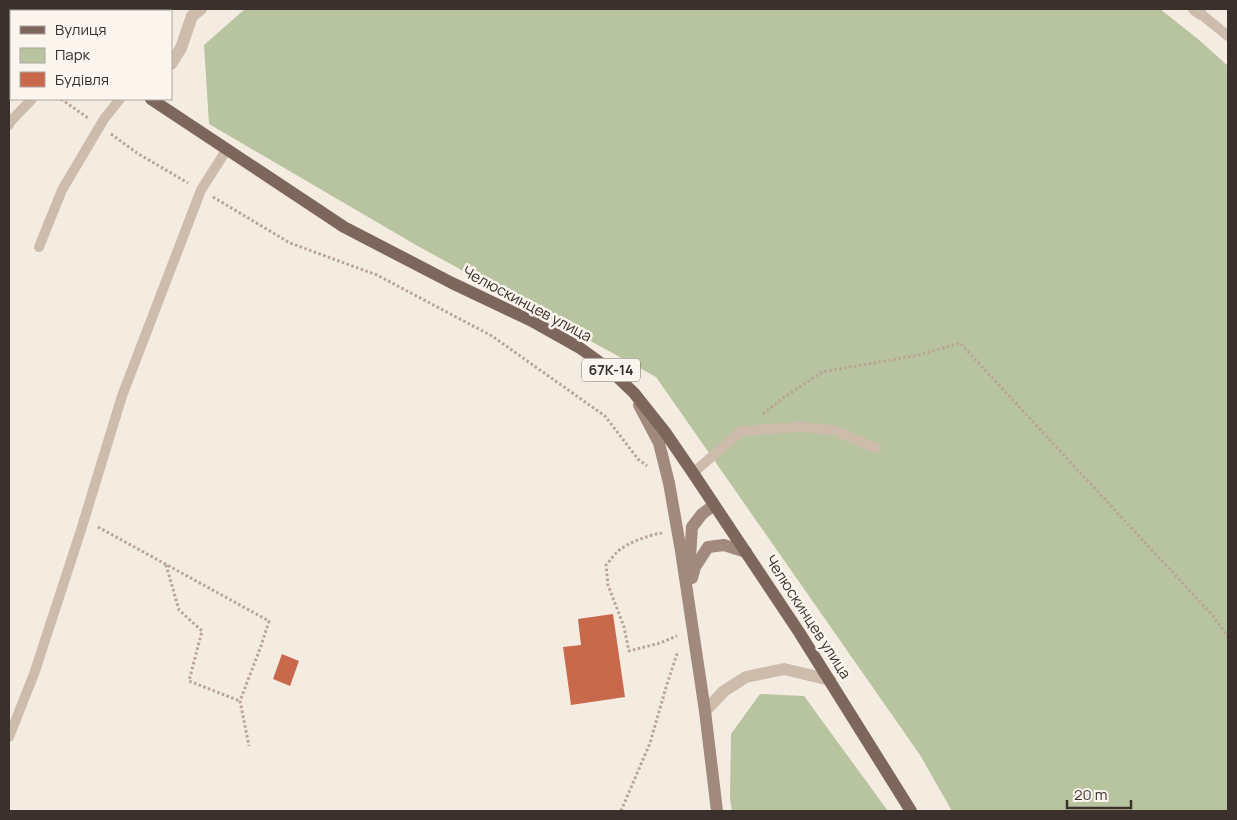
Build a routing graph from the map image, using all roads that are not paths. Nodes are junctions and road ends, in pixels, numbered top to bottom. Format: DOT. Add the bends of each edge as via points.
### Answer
graph roads {
  1 [pos="194,11"];
  2 [pos="1197,11"];
  3 [pos="1228,36"];
  4 [pos="172,62"];
  5 [pos="31,100"];
  6 [pos="119,100"];
  7 [pos="153,100"];
  8 [pos="9,125"];
  9 [pos="227,149"];
  10 [pos="39,247"];
  11 [pos="634,394"];
  12 [pos="876,448"];
  13 [pos="693,473"];
  14 [pos="714,504"];
  15 [pos="746,552"];
  16 [pos="687,594"];
  17 [pos="830,680"];
  18 [pos="705,711"];
  19 [pos="9,737"];
  20 [pos="717,811"];
  21 [pos="911,811"];
  1 -- 4 [label="street" via="181,48"];
  2 -- 3 [label="lane"];
  5 -- 8 [label="lane"];
  6 -- 10 [label="lane" via="99,126 62,190"];
  7 -- 9 [label="main road, Челюскинцев улица / 67К-14"];
  9 -- 11 [label="main road, Челюскинцев улица / 67К-14" via="344,227 580,348 609,368"];
  9 -- 19 [label="lane" via="201,190 122,396 34,674"];
  11 -- 13 [label="main road, Челюскинцев улица / 67К-14"];
  11 -- 16 [label="main road" via="659,443 669,483"];
  12 -- 13 [label="lane" via="833,430 800,426 741,431"];
  13 -- 14 [label="main road, Челюскинцев улица / 67К-14"];
  14 -- 15 [label="main road, Челюскинцев улица / 67К-14"];
  14 -- 16 [label="main road" via="692,527"];
  15 -- 16 [label="main road" via="724,545 708,548 696,567"];
  15 -- 17 [label="main road, Челюскинцев улица / 67К-14"];
  16 -- 18 [label="main road"];
  17 -- 18 [label="street" via="784,669 746,677 724,691"];
  17 -- 21 [label="main road, Челюскинцев улица / 67К-14"];
  18 -- 20 [label="main road"];
}
